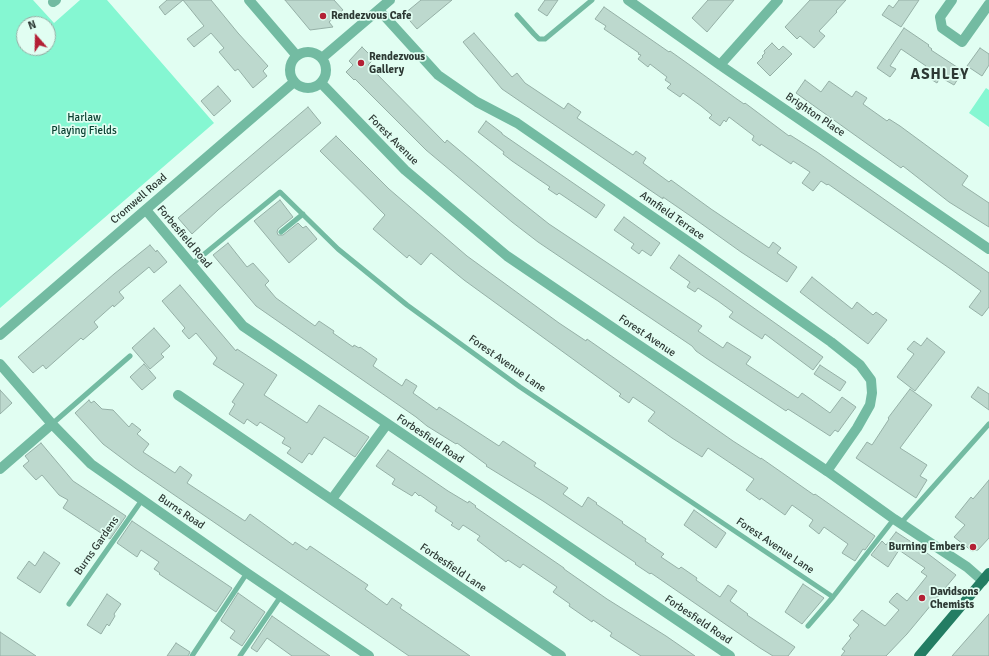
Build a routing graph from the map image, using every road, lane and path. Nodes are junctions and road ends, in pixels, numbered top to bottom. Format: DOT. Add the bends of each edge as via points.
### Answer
graph roads {
  1 [pos="249,0"];
  2 [pos="390,0"];
  3 [pos="592,0"];
  4 [pos="628,0"];
  5 [pos="778,0"];
  6 [pos="952,0"];
  7 [pos="989,4"];
  8 [pos="379,10"];
  9 [pos="517,15"];
  10 [pos="297,56"];
  11 [pos="322,58"];
  12 [pos="720,65"];
  13 [pos="294,82"];
  14 [pos="321,83"];
  15 [pos="146,210"];
  16 [pos="303,214"];
  17 [pos="281,232"];
  18 [pos="989,249"];
  19 [pos="191,265"];
  20 [pos="0,335"];
  21 [pos="130,356"];
  22 [pos="0,364"];
  23 [pos="178,395"];
  24 [pos="52,424"];
  25 [pos="387,424"];
  26 [pos="989,424"];
  27 [pos="0,469"];
  28 [pos="827,471"];
  29 [pos="332,499"];
  30 [pos="142,500"];
  31 [pos="898,521"];
  32 [pos="247,573"];
  33 [pos="986,577"];
  34 [pos="281,596"];
  35 [pos="833,597"];
  36 [pos="69,604"];
  37 [pos="808,626"];
  38 [pos="192,656"];
  39 [pos="240,656"];
  40 [pos="369,656"];
  41 [pos="561,656"];
  42 [pos="730,656"];
  43 [pos="919,656"];
  1 -- 10 [label="street"];
  2 -- 8 [label="street"];
  3 -- 9 [label="lane" via="545,39 539,39"];
  4 -- 12 [label="street, Brighton Place"];
  5 -- 12 [label="street"];
  6 -- 7 [label="street" via="940,17 942,28 962,42"];
  8 -- 11 [label="street"];
  8 -- 28 [label="street, Annfield Terrace" via="438,75 477,102 524,128 831,342 860,365 871,380 870,405"];
  10 -- 11 [label="street" via="312,52"];
  10 -- 13 [label="street" via="290,71"];
  11 -- 14 [label="street" via="326,74"];
  12 -- 18 [label="street, Brighton Place"];
  13 -- 14 [label="street" via="304,88 316,87"];
  13 -- 15 [label="street, Cromwell Road"];
  14 -- 28 [label="street, Forest Avenue" via="405,170 507,256"];
  15 -- 19 [label="street, Forbesfield Road"];
  15 -- 20 [label="street, Cromwell Road"];
  16 -- 17 [label="lane"];
  16 -- 19 [label="lane, Forest Avenue Lane" via="280,192"];
  16 -- 35 [label="lane, Forest Avenue Lane" via="338,249 407,305 520,387"];
  19 -- 25 [label="street, Forbesfield Road" via="244,326"];
  21 -- 24 [label="lane"];
  22 -- 24 [label="street, Burns Road"];
  23 -- 29 [label="street, Forbesfield Lane"];
  24 -- 27 [label="street"];
  24 -- 30 [label="street, Burns Road" via="91,464"];
  25 -- 29 [label="street"];
  25 -- 42 [label="street, Forbesfield Road"];
  26 -- 31 [label="lane"];
  28 -- 31 [label="street, Forest Avenue"];
  29 -- 41 [label="street, Forbesfield Lane"];
  30 -- 32 [label="street, Burns Road"];
  30 -- 36 [label="lane, Burns Gardens"];
  31 -- 33 [label="street, Forest Avenue"];
  31 -- 35 [label="lane"];
  32 -- 34 [label="street, Burns Road"];
  32 -- 38 [label="lane"];
  33 -- 43 [label="main road"];
  34 -- 39 [label="lane"];
  34 -- 40 [label="street, Burns Road"];
  35 -- 37 [label="lane"];
}
